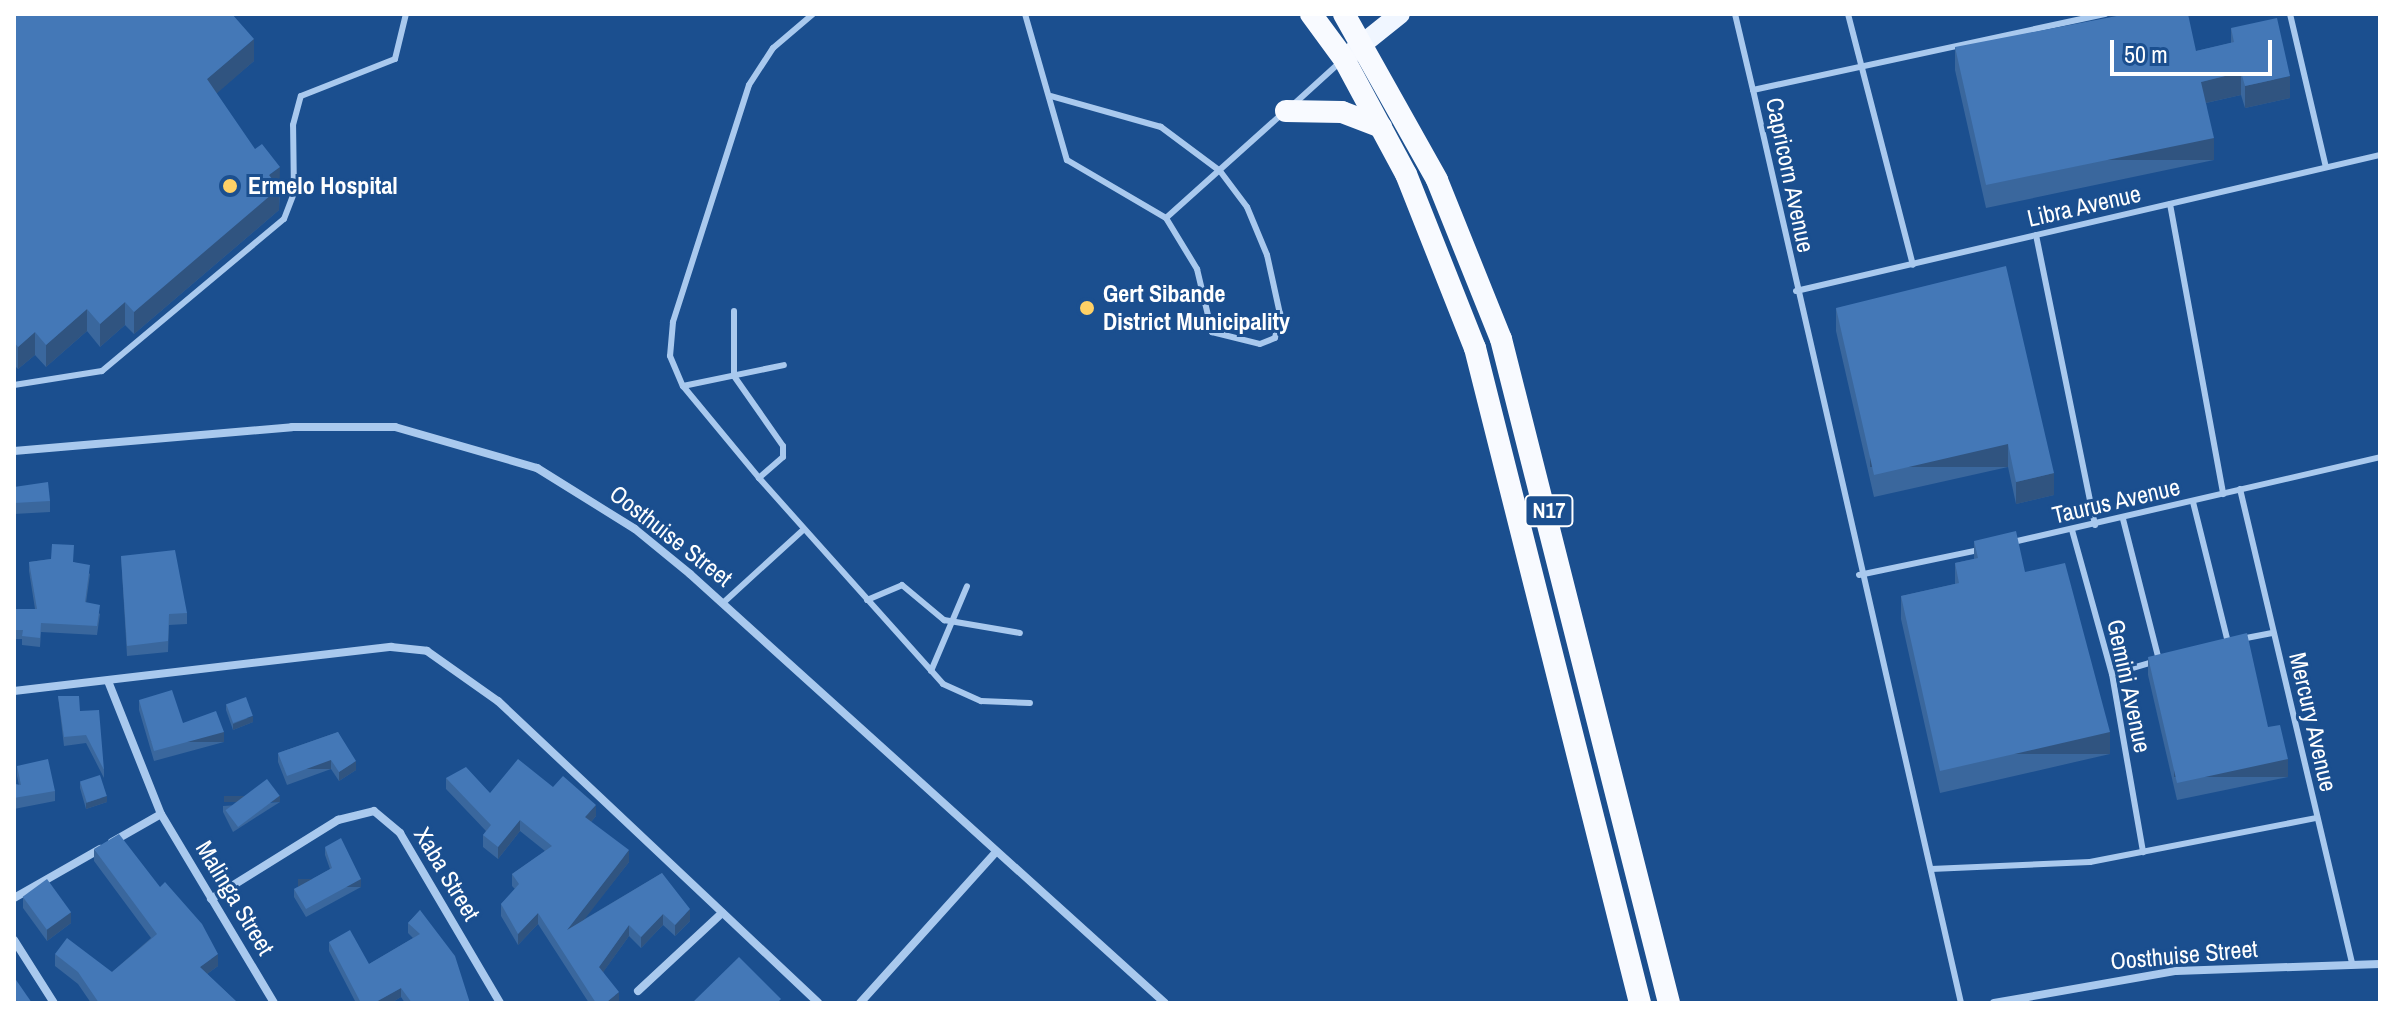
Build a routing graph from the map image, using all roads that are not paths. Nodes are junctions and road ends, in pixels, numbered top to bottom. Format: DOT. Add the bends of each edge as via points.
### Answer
graph roads {
  1 [pos="406,14"];
  2 [pos="813,14"];
  3 [pos="1025,14"];
  4 [pos="1311,14"];
  5 [pos="1344,14"];
  6 [pos="1400,14"];
  7 [pos="1735,14"];
  8 [pos="1848,14"];
  9 [pos="2106,14"];
  10 [pos="2290,14"];
  11 [pos="1366,41"];
  12 [pos="1344,59"];
  13 [pos="1861,63"];
  14 [pos="1753,90"];
  15 [pos="1051,96"];
  16 [pos="1286,111"];
  17 [pos="1381,127"];
  18 [pos="2380,155"];
  19 [pos="2326,167"];
  20 [pos="1220,171"];
  21 [pos="2170,204"];
  22 [pos="1166,218"];
  23 [pos="2036,235"];
  24 [pos="1913,265"];
  25 [pos="1796,291"];
  26 [pos="734,311"];
  27 [pos="784,365"];
  28 [pos="734,376"];
  29 [pos="14,385"];
  30 [pos="683,386"];
  31 [pos="14,451"];
  32 [pos="2380,457"];
  33 [pos="759,478"];
  34 [pos="2240,489"];
  35 [pos="2223,494"];
  36 [pos="2193,502"];
  37 [pos="2123,519"];
  38 [pos="2095,525"];
  39 [pos="803,530"];
  40 [pos="2072,530"];
  41 [pos="1859,575"];
  42 [pos="967,586"];
  43 [pos="867,600"];
  44 [pos="723,603"];
  45 [pos="952,622"];
  46 [pos="1020,633"];
  47 [pos="2273,633"];
  48 [pos="2228,642"];
  49 [pos="2214,646"];
  50 [pos="2173,656"];
  51 [pos="2159,660"];
  52 [pos="931,671"];
  53 [pos="2112,674"];
  54 [pos="108,681"];
  55 [pos="14,691"];
  56 [pos="1030,703"];
  57 [pos="161,814"];
  58 [pos="2317,818"];
  59 [pos="996,852"];
  60 [pos="2143,852"];
  61 [pos="1931,869"];
  62 [pos="14,898"];
  63 [pos="211,899"];
  64 [pos="722,913"];
  65 [pos="14,940"];
  66 [pos="2352,963"];
  67 [pos="2380,964"];
  68 [pos="638,991"];
  69 [pos="54,1003"];
  70 [pos="274,1003"];
  71 [pos="500,1003"];
  72 [pos="818,1003"];
  73 [pos="860,1003"];
  74 [pos="1165,1003"];
  75 [pos="1640,1003"];
  76 [pos="1669,1003"];
  77 [pos="1961,1003"];
  78 [pos="1994,1003"];
  1 -- 29 [label="lane" via="395,59 301,96 293,125 294,193 284,219 102,371"];
  2 -- 30 [label="lane" via="773,48 742,106 673,322 670,356"];
  3 -- 15 [label="lane"];
  4 -- 12 [label="highway, N17"];
  5 -- 11 [label="highway, N17"];
  6 -- 11 [label="main road"];
  7 -- 14 [label="lane"];
  8 -- 13 [label="lane"];
  9 -- 13 [label="lane, Capricorn Avenue"];
  10 -- 19 [label="lane"];
  11 -- 12 [label="main road"];
  11 -- 76 [label="highway, N17" via="1437,180 1501,339"];
  12 -- 16 [label="lane"];
  12 -- 17 [label="highway, N17"];
  13 -- 14 [label="lane, Capricorn Avenue"];
  13 -- 24 [label="lane"];
  14 -- 25 [label="lane, Capricorn Avenue"];
  15 -- 20 [label="lane" via="1161,127"];
  15 -- 22 [label="lane" via="1067,160"];
  16 -- 17 [label="highway" via="1342,112"];
  16 -- 20 [label="lane"];
  17 -- 75 [label="highway, N17" via="1475,348"];
  18 -- 19 [label="lane, Libra Avenue"];
  19 -- 21 [label="lane, Libra Avenue"];
  20 -- 22 [label="lane"];
  20 -- 22 [label="lane" via="1255,222 1273,275 1281,320 1272,341 1260,344 1211,331 1197,269"];
  21 -- 23 [label="lane, Libra Avenue"];
  21 -- 35 [label="lane"];
  23 -- 24 [label="lane, Libra Avenue"];
  23 -- 38 [label="lane"];
  24 -- 25 [label="lane, Libra Avenue"];
  25 -- 41 [label="lane, Capricorn Avenue"];
  26 -- 28 [label="lane"];
  27 -- 28 [label="lane"];
  28 -- 30 [label="lane"];
  28 -- 33 [label="lane" via="783,446 783,457"];
  30 -- 33 [label="lane"];
  31 -- 44 [label="street, Oosthuise Street" via="292,427 435,433 537,468 586,495"];
  32 -- 34 [label="lane, Taurus Avenue"];
  33 -- 39 [label="lane"];
  34 -- 35 [label="lane, Taurus Avenue"];
  34 -- 47 [label="lane, Mercury Avenue"];
  35 -- 36 [label="lane, Taurus Avenue"];
  36 -- 37 [label="lane, Taurus Avenue"];
  36 -- 48 [label="lane"];
  37 -- 38 [label="lane, Taurus Avenue"];
  37 -- 51 [label="lane"];
  38 -- 40 [label="lane, Taurus Avenue"];
  39 -- 43 [label="lane"];
  39 -- 44 [label="lane"];
  40 -- 41 [label="lane, Taurus Avenue"];
  40 -- 53 [label="lane, Gemini Avenue"];
  41 -- 61 [label="lane, Capricorn Avenue"];
  42 -- 45 [label="lane"];
  43 -- 45 [label="lane" via="902,585"];
  43 -- 52 [label="lane"];
  44 -- 59 [label="street, Oosthuise Street"];
  45 -- 46 [label="lane"];
  45 -- 52 [label="lane"];
  47 -- 48 [label="lane"];
  47 -- 58 [label="lane, Mercury Avenue"];
  48 -- 49 [label="lane"];
  50 -- 51 [label="lane"];
  51 -- 53 [label="lane"];
  52 -- 56 [label="lane" via="967,698"];
  53 -- 60 [label="lane, Gemini Avenue"];
  54 -- 55 [label="street"];
  54 -- 57 [label="street, Malinga Street"];
  54 -- 64 [label="street" via="391,647 427,651 498,701"];
  57 -- 62 [label="street"];
  57 -- 63 [label="street, Malinga Street"];
  58 -- 60 [label="lane"];
  58 -- 66 [label="lane, Mercury Avenue"];
  59 -- 73 [label="street"];
  59 -- 74 [label="street, Oosthuise Street"];
  60 -- 61 [label="lane"];
  61 -- 77 [label="lane, Capricorn Avenue"];
  63 -- 70 [label="street, Malinga Street"];
  63 -- 71 [label="street, Xaba Street" via="338,820 374,811 400,833"];
  64 -- 68 [label="street"];
  64 -- 72 [label="street"];
  65 -- 69 [label="street"];
  66 -- 67 [label="street, Oosthuise Street"];
  66 -- 78 [label="street, Oosthuise Street" via="2176,971"];
}
